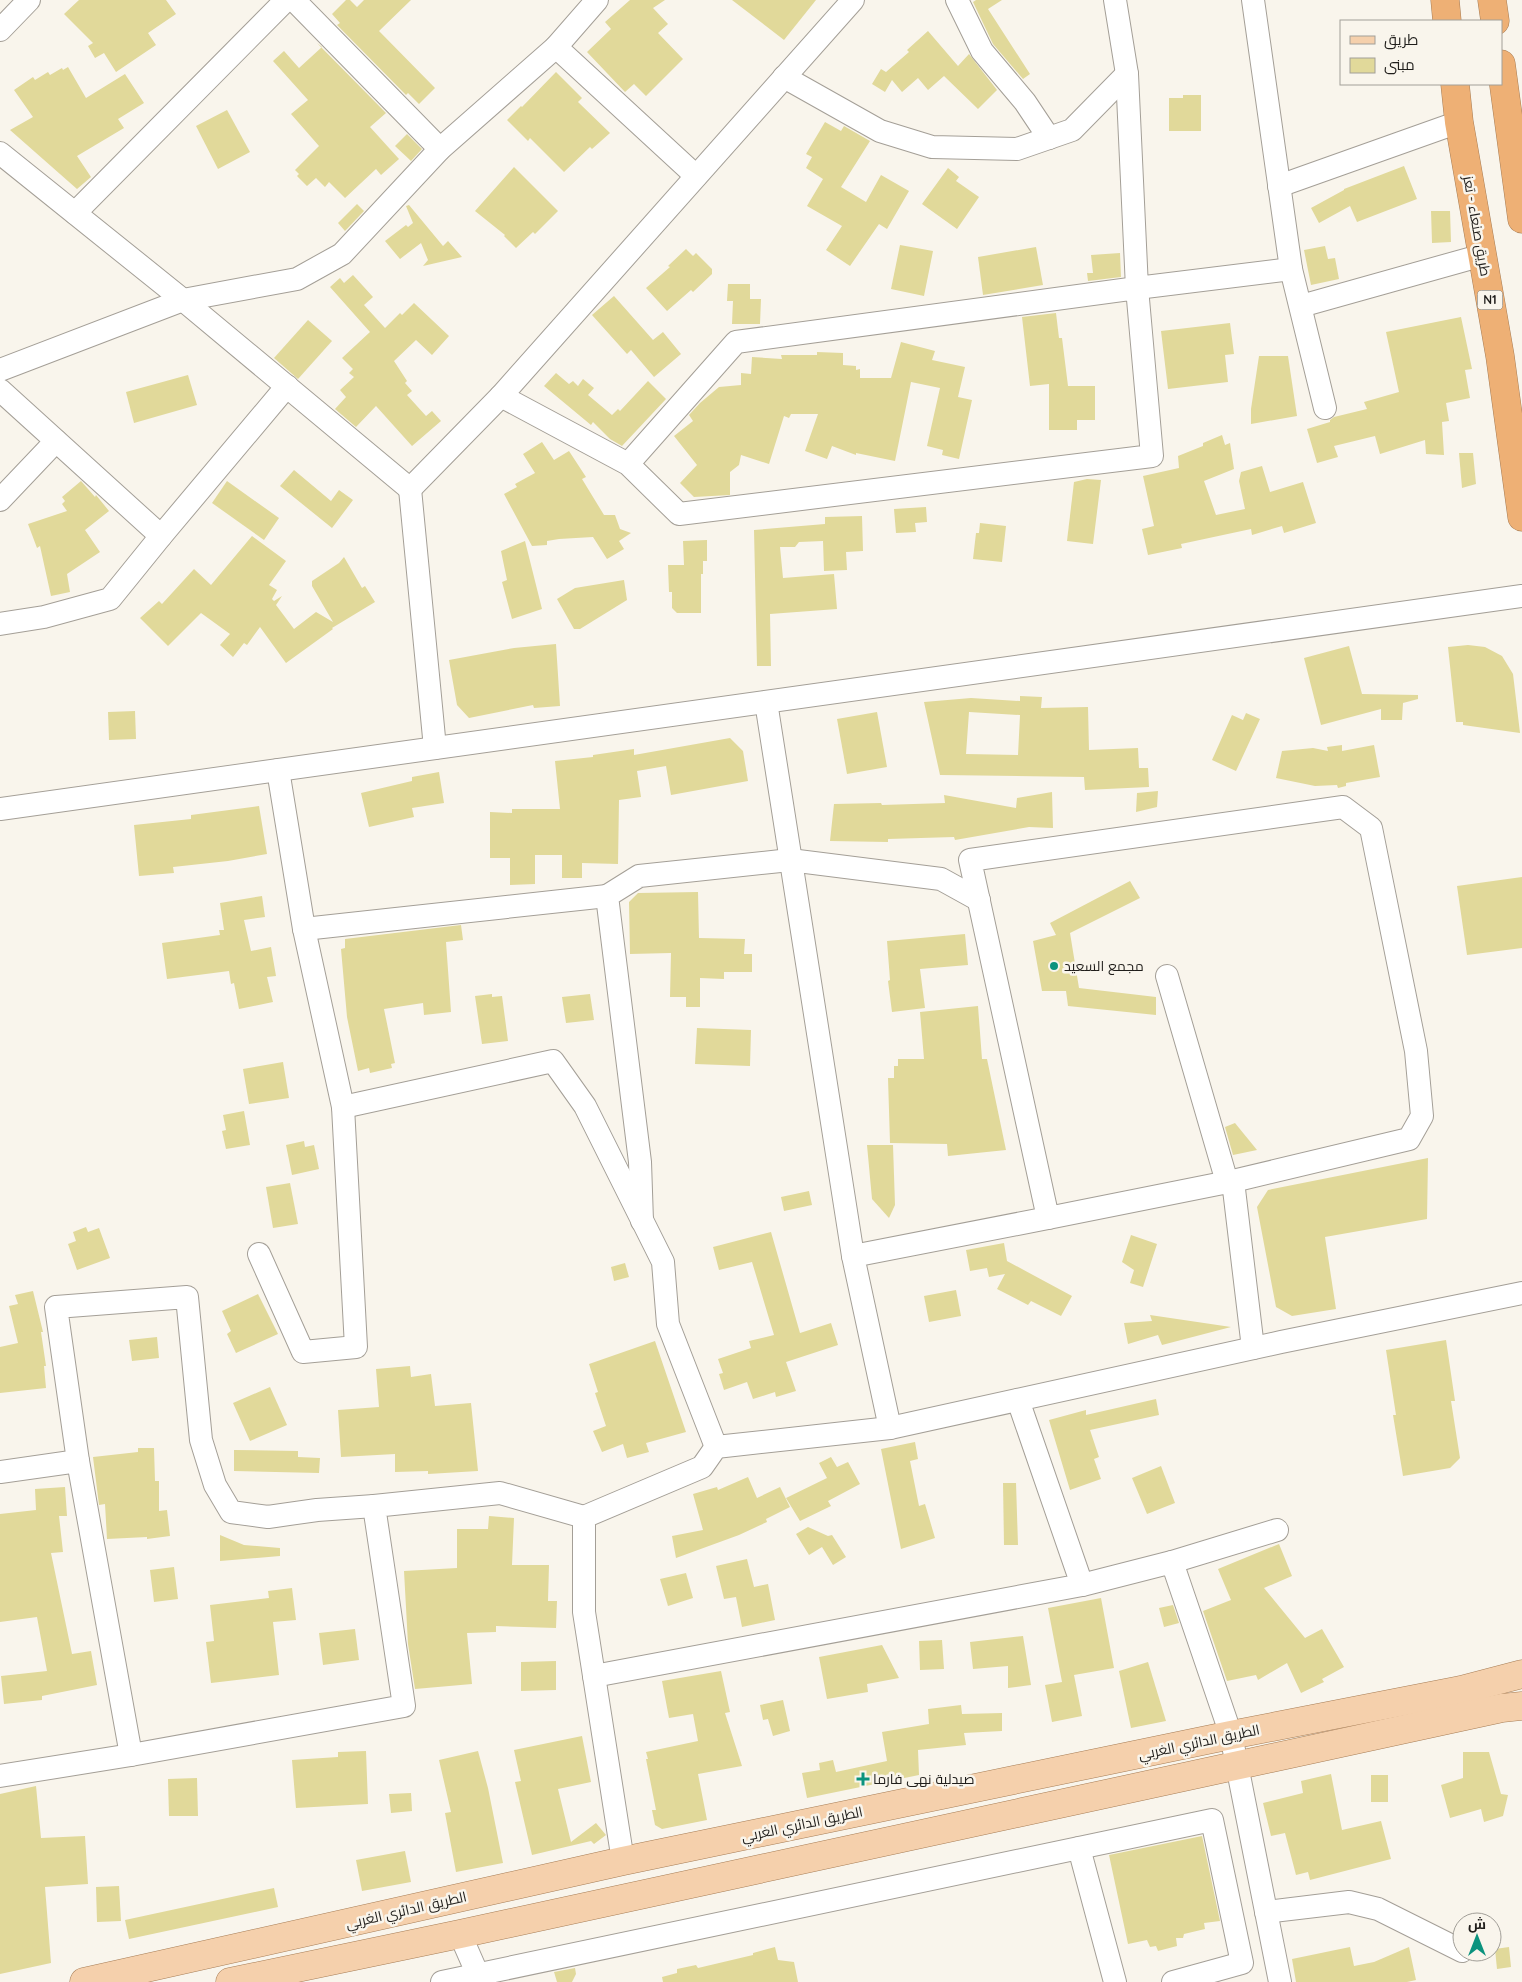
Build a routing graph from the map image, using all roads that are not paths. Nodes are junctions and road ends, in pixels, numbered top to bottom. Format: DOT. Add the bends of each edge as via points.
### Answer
graph roads {
  1 [pos="30,0"];
  2 [pos="286,0"];
  3 [pos="294,0"];
  4 [pos="852,0"];
  5 [pos="957,0"];
  6 [pos="1115,0"];
  7 [pos="1252,0"];
  8 [pos="1445,0"];
  9 [pos="1492,0"];
  10 [pos="586,4"];
  11 [pos="1448,20"];
  12 [pos="1495,20"];
  13 [pos="0,30"];
  14 [pos="556,46"];
  15 [pos="1502,71"];
  16 [pos="1128,74"];
  17 [pos="784,77"];
  18 [pos="1454,85"];
  19 [pos="1459,122"];
  20 [pos="1049,138"];
  21 [pos="440,150"];
  22 [pos="0,153"];
  23 [pos="696,176"];
  24 [pos="1279,186"];
  25 [pos="75,213"];
  26 [pos="1522,219"];
  27 [pos="1482,255"];
  28 [pos="1291,269"];
  29 [pos="1137,288"];
  30 [pos="183,300"];
  31 [pos="1300,306"];
  32 [pos="0,370"];
  33 [pos="287,386"];
  34 [pos="0,390"];
  35 [pos="501,396"];
  36 [pos="1325,408"];
  37 [pos="56,441"];
  38 [pos="628,464"];
  39 [pos="410,488"];
  40 [pos="0,500"];
  41 [pos="1522,517"];
  42 [pos="161,536"];
  43 [pos="1522,596"];
  44 [pos="0,624"];
  45 [pos="766,702"];
  46 [pos="435,748"];
  47 [pos="278,770"];
  48 [pos="0,809"];
  49 [pos="790,860"];
  50 [pos="608,896"];
  51 [pos="979,900"];
  52 [pos="304,929"];
  53 [pos="1167,976"];
  54 [pos="343,1107"];
  55 [pos="1230,1181"];
  56 [pos="1048,1218"];
  57 [pos="642,1221"];
  58 [pos="258,1254"];
  59 [pos="853,1256"];
  60 [pos="1522,1293"];
  61 [pos="1254,1348"];
  62 [pos="1018,1400"];
  63 [pos="890,1428"];
  64 [pos="716,1447"];
  65 [pos="78,1461"];
  66 [pos="0,1472"];
  67 [pos="374,1506"];
  68 [pos="584,1517"];
  69 [pos="1277,1530"];
  70 [pos="1172,1562"];
  71 [pos="1082,1585"];
  72 [pos="1522,1674"];
  73 [pos="594,1676"];
  74 [pos="1522,1706"];
  75 [pos="1231,1735"];
  76 [pos="131,1755"];
  77 [pos="1238,1765"];
  78 [pos="0,1776"];
  79 [pos="1079,1848"];
  80 [pos="623,1861"];
  81 [pos="1266,1912"];
  82 [pos="460,1934"];
  83 [pos="1452,1946"];
  84 [pos="480,1978"];
  85 [pos="84,1982"];
  86 [pos="230,1982"];
  87 [pos="442,1982"];
  88 [pos="1115,1982"];
  89 [pos="1173,1982"];
  90 [pos="1280,1982"];
  1 -- 13 [label="street"];
  2 -- 25 [label="street"];
  3 -- 21 [label="street"];
  4 -- 17 [label="street"];
  5 -- 20 [label="street" via="982,51 1025,102"];
  6 -- 16 [label="street"];
  7 -- 24 [label="street"];
  8 -- 11 [label="highway"];
  9 -- 12 [label="highway"];
  10 -- 14 [label="street"];
  14 -- 21 [label="street"];
  14 -- 23 [label="street"];
  15 -- 26 [label="highway"];
  16 -- 20 [label="street" via="1072,130"];
  16 -- 29 [label="street"];
  17 -- 20 [label="street" via="880,131 932,147 1017,149"];
  17 -- 23 [label="street"];
  18 -- 19 [label="highway, طريق صنعاء - تعز / N1"];
  19 -- 24 [label="street"];
  19 -- 27 [label="highway, طريق صنعاء - تعز / N1"];
  21 -- 30 [label="street" via="342,254 297,279"];
  22 -- 25 [label="street"];
  23 -- 35 [label="street"];
  24 -- 28 [label="street"];
  25 -- 30 [label="street"];
  27 -- 31 [label="street"];
  27 -- 41 [label="highway, طريق صنعاء - تعز / N1" via="1500,356"];
  28 -- 29 [label="street"];
  28 -- 31 [label="street"];
  29 -- 38 [label="street" via="736,342"];
  29 -- 38 [label="street" via="1152,456 679,514"];
  30 -- 32 [label="street"];
  30 -- 33 [label="street"];
  31 -- 36 [label="street"];
  33 -- 39 [label="street"];
  33 -- 42 [label="street"];
  34 -- 37 [label="street"];
  35 -- 38 [label="street"];
  35 -- 39 [label="street"];
  37 -- 40 [label="street"];
  37 -- 42 [label="street"];
  39 -- 46 [label="street"];
  42 -- 44 [label="street" via="110,599 44,617"];
  43 -- 45 [label="street"];
  45 -- 46 [label="street"];
  45 -- 49 [label="street"];
  46 -- 47 [label="street"];
  47 -- 48 [label="street"];
  47 -- 52 [label="street"];
  49 -- 50 [label="street" via="639,876"];
  49 -- 51 [label="street" via="942,879"];
  49 -- 59 [label="street"];
  50 -- 52 [label="street"];
  50 -- 57 [label="street" via="640,1162"];
  51 -- 55 [label="street" via="970,860 1343,807 1371,828 1416,1052 1422,1116 1409,1139"];
  51 -- 56 [label="street"];
  52 -- 54 [label="street"];
  53 -- 55 [label="street"];
  54 -- 57 [label="street" via="553,1061 585,1106"];
  54 -- 58 [label="street" via="356,1347 303,1352"];
  55 -- 56 [label="street"];
  55 -- 61 [label="street"];
  56 -- 59 [label="street"];
  57 -- 64 [label="street" via="663,1262 668,1324"];
  59 -- 63 [label="street"];
  60 -- 61 [label="street"];
  61 -- 62 [label="street"];
  62 -- 63 [label="street"];
  62 -- 71 [label="street"];
  63 -- 64 [label="street"];
  64 -- 68 [label="street" via="702,1467"];
  65 -- 66 [label="street"];
  65 -- 67 [label="street" via="56,1306 187,1297 201,1440 215,1484 231,1512 268,1517"];
  65 -- 76 [label="street"];
  67 -- 68 [label="street" via="500,1493"];
  67 -- 76 [label="street" via="404,1706"];
  68 -- 73 [label="street" via="584,1612"];
  69 -- 70 [label="street"];
  70 -- 71 [label="street"];
  70 -- 75 [label="street"];
  71 -- 73 [label="street"];
  72 -- 75 [label="main road, الطريق الدائري الغربي" via="1461,1690"];
  73 -- 80 [label="street"];
  74 -- 77 [label="main road"];
  75 -- 77 [label="street"];
  75 -- 80 [label="main road, الطريق الدائري الغربي"];
  76 -- 78 [label="street"];
  77 -- 81 [label="street"];
  77 -- 82 [label="main road"];
  79 -- 84 [label="street"];
  79 -- 88 [label="street"];
  79 -- 89 [label="street" via="1212,1820 1242,1963"];
  80 -- 85 [label="main road, الطريق الدائري الغربي"];
  81 -- 83 [label="street" via="1349,1902 1378,1909"];
  81 -- 90 [label="street"];
  82 -- 84 [label="street"];
  82 -- 86 [label="main road"];
  84 -- 87 [label="street"];
}
